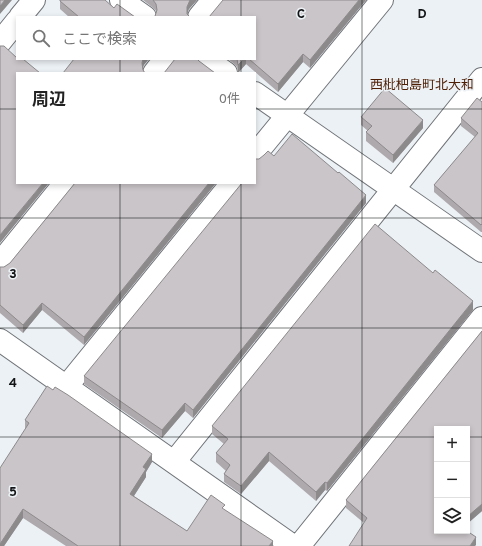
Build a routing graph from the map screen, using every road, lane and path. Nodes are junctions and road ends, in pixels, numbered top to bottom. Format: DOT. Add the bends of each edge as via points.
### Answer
graph roads {
  1 [pos="34,0"];
  2 [pos="121,0"];
  3 [pos="213,0"];
  4 [pos="382,0"];
  5 [pos="21,16"];
  6 [pos="144,16"];
  7 [pos="200,16"];
  8 [pos="16,22"];
  9 [pos="0,42"];
  10 [pos="164,60"];
  11 [pos="207,60"];
  12 [pos="155,72"];
  13 [pos="225,72"];
  14 [pos="482,79"];
  15 [pos="256,94"];
  16 [pos="287,116"];
  17 [pos="256,154"];
  18 [pos="64,184"];
  19 [pos="231,184"];
  20 [pos="393,189"];
  21 [pos="482,251"];
  22 [pos="0,263"];
  23 [pos="482,318"];
  24 [pos="0,340"];
  25 [pos="66,387"];
  26 [pos="174,462"];
  27 [pos="293,546"];
  28 [pos="298,546"];
  1 -- 5 [label="street"];
  2 -- 6 [label="street"];
  3 -- 7 [label="street"];
  4 -- 16 [label="street"];
  8 -- 9 [label="street"];
  10 -- 12 [label="street"];
  11 -- 13 [label="street"];
  14 -- 20 [label="street"];
  15 -- 16 [label="street"];
  16 -- 17 [label="street"];
  16 -- 20 [label="street"];
  18 -- 22 [label="street"];
  19 -- 25 [label="street"];
  20 -- 21 [label="street"];
  20 -- 26 [label="street"];
  23 -- 28 [label="street"];
  24 -- 25 [label="street"];
  25 -- 26 [label="street"];
  26 -- 27 [label="street"];
}
